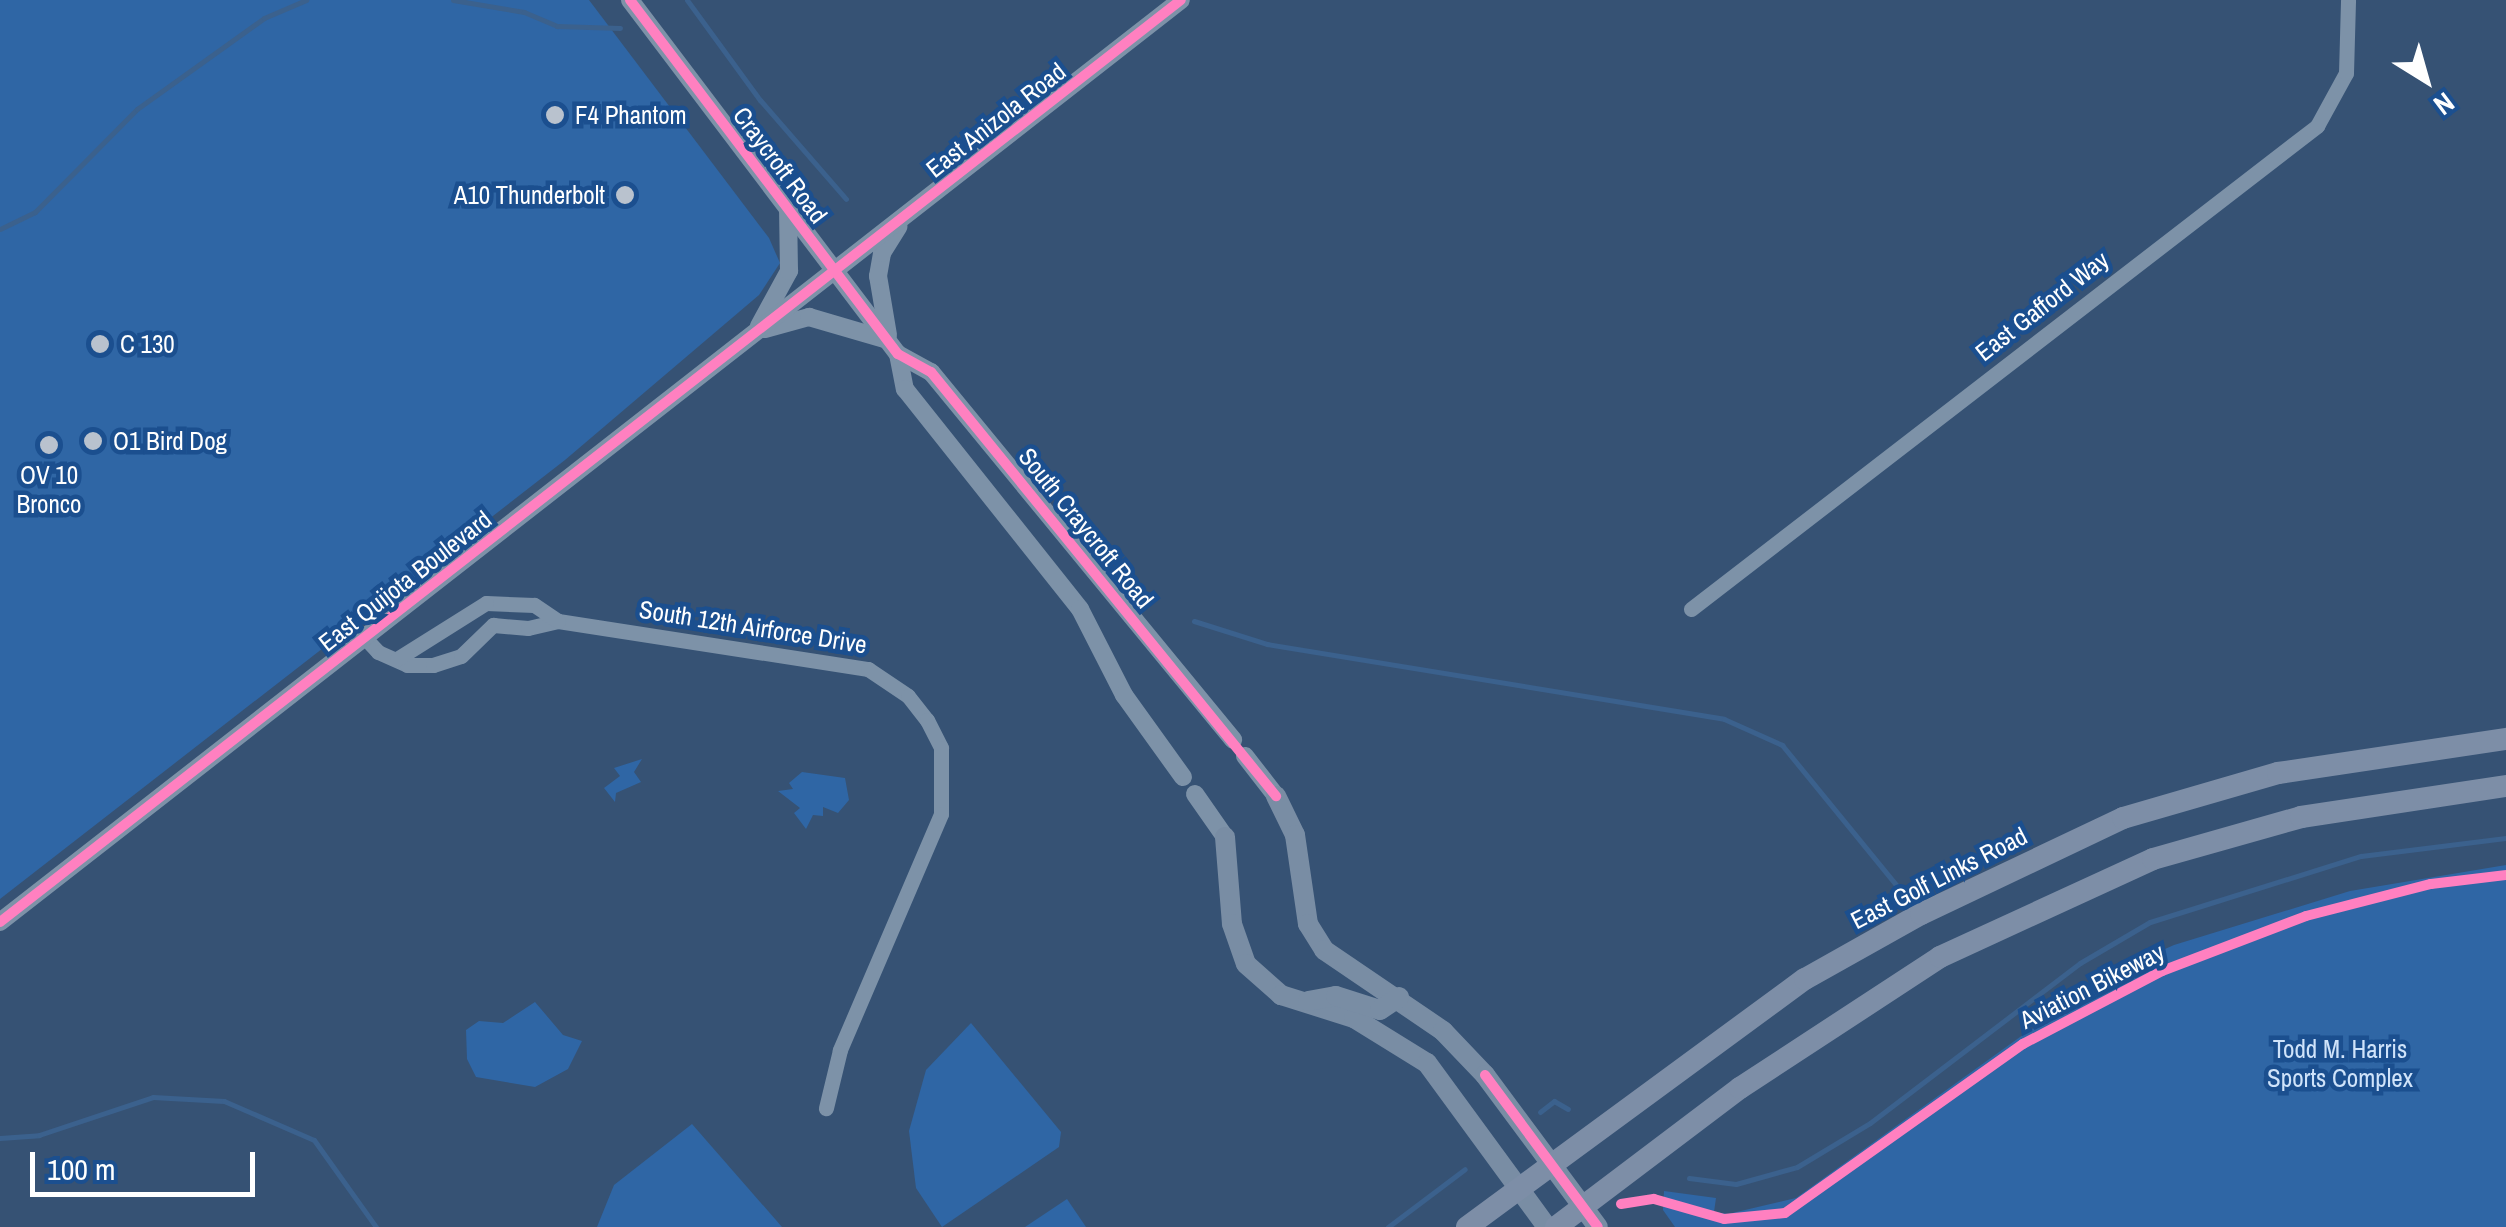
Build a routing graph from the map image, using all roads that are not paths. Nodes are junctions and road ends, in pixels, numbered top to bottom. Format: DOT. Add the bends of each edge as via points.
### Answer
graph roads {
  1 [pos="630,0"];
  2 [pos="1181,0"];
  3 [pos="2348,0"];
  4 [pos="788,209"];
  5 [pos="907,214"];
  6 [pos="835,271"];
  7 [pos="756,332"];
  8 [pos="894,348"];
  9 [pos="1691,609"];
  10 [pos="558,620"];
  11 [pos="365,638"];
  12 [pos="397,659"];
  13 [pos="1233,740"];
  14 [pos="2506,740"];
  15 [pos="1245,756"];
  16 [pos="1182,777"];
  17 [pos="2506,786"];
  18 [pos="1195,794"];
  19 [pos="1276,796"];
  20 [pos="1224,837"];
  21 [pos="0,922"];
  22 [pos="1399,998"];
  23 [pos="1302,1002"];
  24 [pos="826,1108"];
  25 [pos="1552,1164"];
  26 [pos="1520,1188"];
  27 [pos="1584,1206"];
  28 [pos="1468,1227"];
  29 [pos="1547,1227"];
  30 [pos="1556,1227"];
  31 [pos="1598,1227"];
  1 -- 4 [label="street, Craycroft Road"];
  2 -- 5 [label="street, East Anizola Road"];
  3 -- 9 [label="street, East Gafford Way" via="2346,73 2317,126"];
  4 -- 6 [label="street, Craycroft Road"];
  4 -- 7 [label="street" via="789,272"];
  5 -- 6 [label="street, East Anizola Road"];
  5 -- 8 [label="street" via="879,270"];
  6 -- 7 [label="street, East Quijota Boulevard"];
  6 -- 8 [label="street, Craycroft Road"];
  7 -- 8 [label="street" via="809,317 841,322"];
  7 -- 11 [label="street, East Quijota Boulevard"];
  8 -- 13 [label="street, South Craycroft Road" via="931,372"];
  8 -- 16 [label="street, South Craycroft Road" via="905,389 1080,609 1124,695"];
  10 -- 12 [label="street, South 12th Airforce Drive" via="528,628 493,624 449,661 407,665"];
  10 -- 12 [label="street, South 12th Airforce Drive" via="534,605 486,603"];
  10 -- 24 [label="street, South 12th Airforce Drive" via="868,669 908,696 927,720 941,748 940,814 840,1050"];
  11 -- 12 [label="street"];
  11 -- 21 [label="street, East Quijota Boulevard"];
  14 -- 25 [label="main road, East Golf Links Road" via="2278,774 2123,818 1921,914 1806,979"];
  15 -- 19 [label="street"];
  17 -- 27 [label="main road" via="2301,816 2154,858 1940,957 1740,1088"];
  18 -- 20 [label="street"];
  19 -- 22 [label="main road" via="1295,835 1312,933 1333,958"];
  20 -- 23 [label="main road" via="1240,951 1260,979"];
  22 -- 23 [label="main road" via="1380,1010 1336,996"];
  22 -- 25 [label="main road" via="1485,1075"];
  23 -- 26 [label="main road" via="1354,1018 1428,1063"];
  25 -- 26 [label="main road, East Golf Links Road"];
  25 -- 27 [label="main road"];
  26 -- 28 [label="main road, East Golf Links Road"];
  26 -- 29 [label="main road"];
  27 -- 30 [label="main road"];
  27 -- 31 [label="main road"];
}
